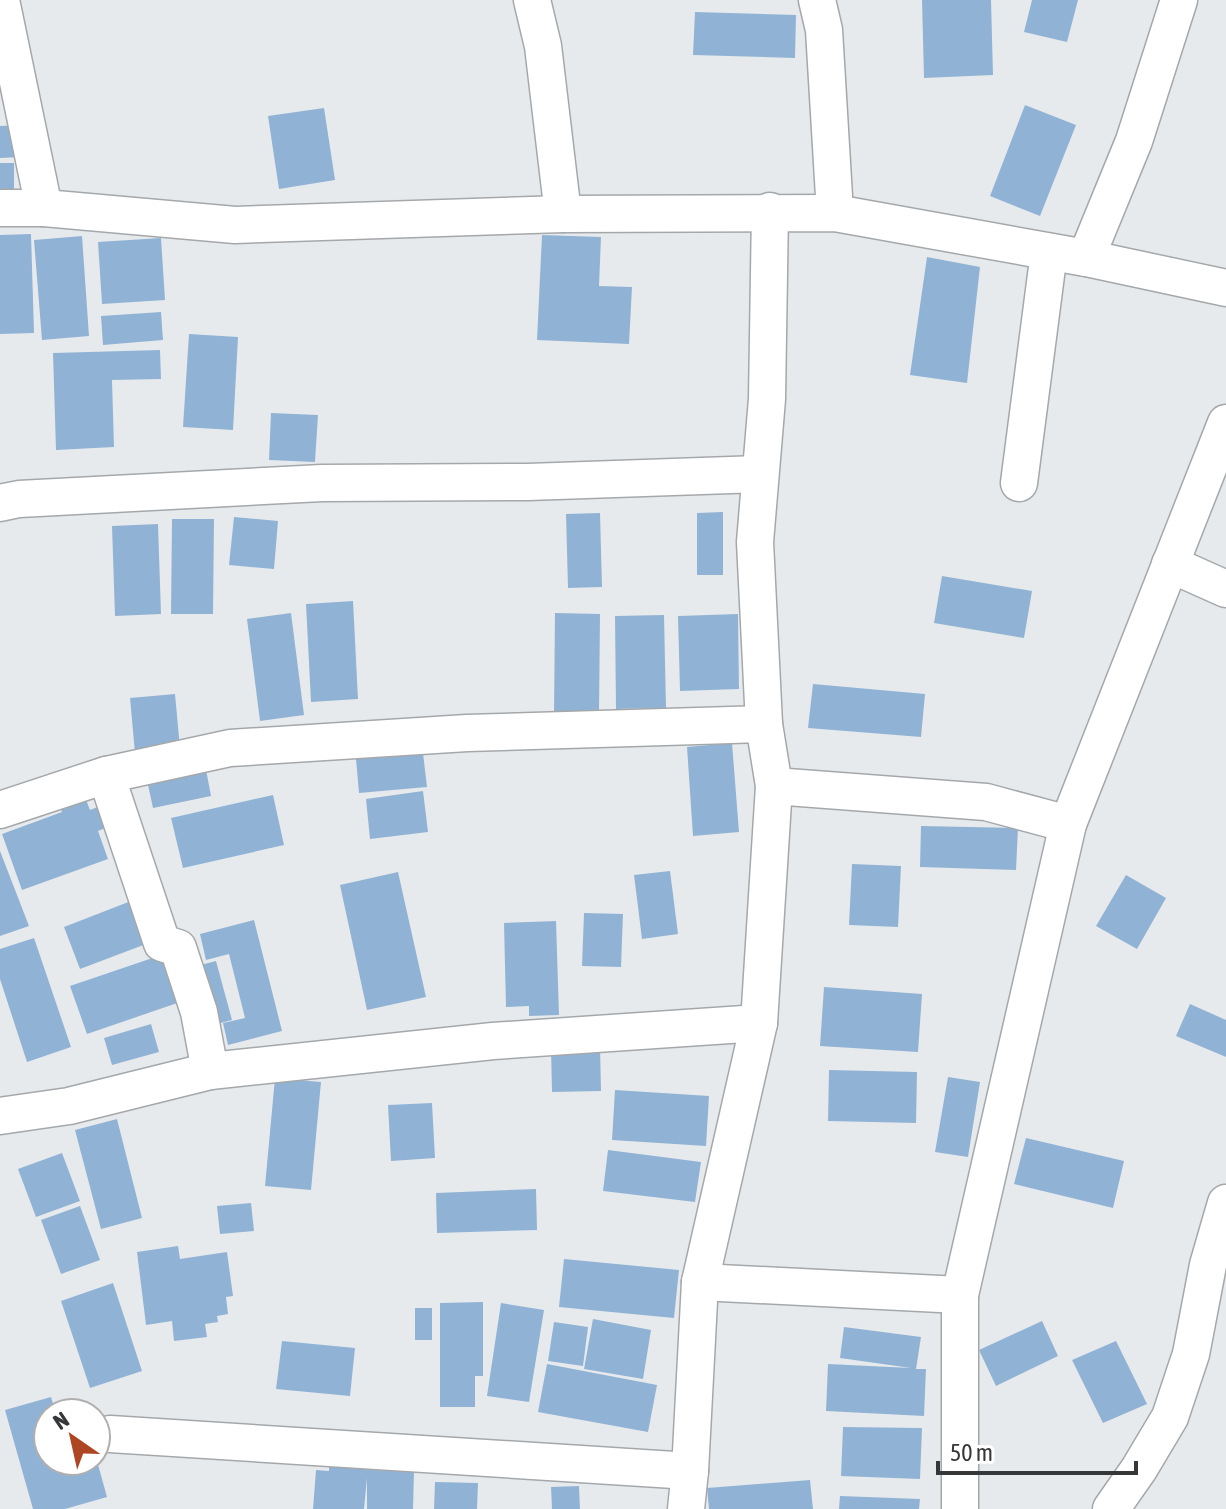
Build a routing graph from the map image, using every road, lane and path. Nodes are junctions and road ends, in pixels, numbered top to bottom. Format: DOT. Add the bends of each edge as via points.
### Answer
graph roads {
  1 [pos="1,0"];
  2 [pos="532,0"];
  3 [pos="817,0"];
  4 [pos="1179,0"];
  5 [pos="0,208"];
  6 [pos="44,208"];
  7 [pos="770,211"];
  8 [pos="835,213"];
  9 [pos="563,214"];
  10 [pos="1049,252"];
  11 [pos="1086,258"];
  12 [pos="1226,288"];
  13 [pos="1226,423"];
  14 [pos="760,474"];
  15 [pos="1019,483"];
  16 [pos="0,503"];
  17 [pos="1170,564"];
  18 [pos="1226,589"];
  19 [pos="764,724"];
  20 [pos="106,775"];
  21 [pos="774,786"];
  22 [pos="0,810"];
  23 [pos="1068,824"];
  24 [pos="759,1023"];
  25 [pos="210,1071"];
  26 [pos="1,1112"];
  27 [pos="1226,1203"];
  28 [pos="700,1282"];
  29 [pos="960,1295"];
  30 [pos="112,1434"];
  31 [pos="690,1471"];
  32 [pos="686,1509"];
  33 [pos="960,1509"];
  34 [pos="1111,1509"];
  1 -- 6 [label="street"];
  2 -- 9 [label="street" via="543,46"];
  3 -- 8 [label="street" via="824,30"];
  4 -- 11 [label="street" via="1134,141"];
  5 -- 6 [label="street"];
  6 -- 9 [label="street" via="235,225"];
  7 -- 8 [label="street"];
  7 -- 9 [label="street"];
  7 -- 14 [label="street" via="767,399"];
  8 -- 10 [label="street"];
  10 -- 11 [label="street"];
  10 -- 15 [label="street"];
  11 -- 12 [label="street"];
  13 -- 17 [label="street"];
  14 -- 16 [label="street" via="322,483"];
  14 -- 19 [label="street" via="755,542"];
  17 -- 18 [label="street"];
  17 -- 23 [label="street"];
  19 -- 20 [label="street" via="467,733 230,748"];
  19 -- 21 [label="street"];
  20 -- 22 [label="street"];
  20 -- 25 [label="street" via="162,943 178,948 199,1012"];
  21 -- 23 [label="street" via="986,802"];
  21 -- 24 [label="street"];
  23 -- 29 [label="street"];
  24 -- 25 [label="street" via="493,1041"];
  24 -- 28 [label="street"];
  25 -- 26 [label="street" via="69,1106"];
  27 -- 34 [label="street" via="1191,1354 1170,1417"];
  28 -- 29 [label="street"];
  28 -- 31 [label="street"];
  29 -- 33 [label="street"];
  30 -- 31 [label="street"];
  31 -- 32 [label="street"];
}
